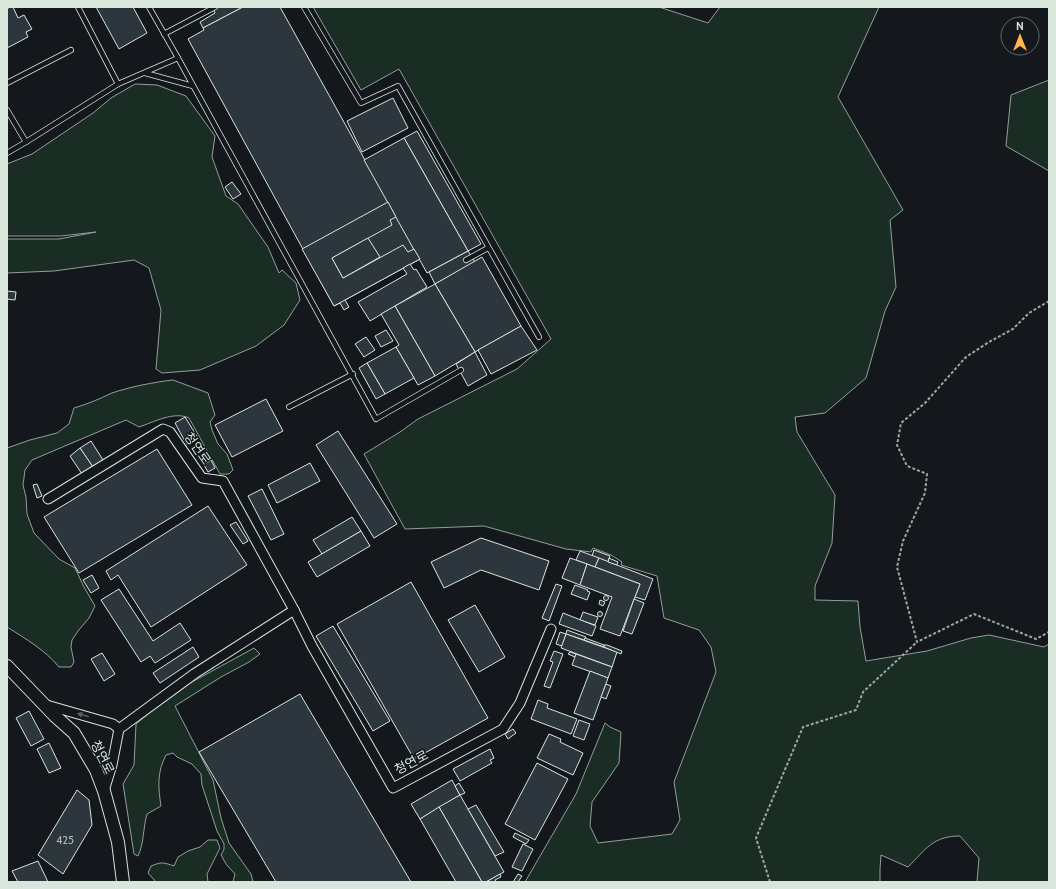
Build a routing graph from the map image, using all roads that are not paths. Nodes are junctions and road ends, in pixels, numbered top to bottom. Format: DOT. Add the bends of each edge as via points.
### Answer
graph roads {
  1 [pos="78,7"];
  2 [pos="149,7"];
  3 [pos="216,7"];
  4 [pos="304,7"];
  5 [pos="164,34"];
  6 [pos="71,50"];
  7 [pos="178,58"];
  8 [pos="145,73"];
  9 [pos="7,83"];
  10 [pos="118,84"];
  11 [pos="193,86"];
  12 [pos="7,110"];
  13 [pos="26,142"];
  14 [pos="7,152"];
  15 [pos="488,248"];
  16 [pos="466,260"];
  17 [pos="539,337"];
  18 [pos="461,370"];
  19 [pos="353,374"];
  20 [pos="289,407"];
  21 [pos="48,499"];
  22 [pos="294,610"];
  23 [pos="551,629"];
  24 [pos="7,666"];
  25 [pos="7,675"];
  26 [pos="34,694"];
  27 [pos="43,704"];
  28 [pos="119,729"];
  29 [pos="104,791"];
  30 [pos="123,882"];
  1 -- 10 [label="lane"];
  2 -- 5 [label="lane"];
  3 -- 5 [label="lane"];
  4 -- 15 [label="lane" via="360,103 398,86"];
  5 -- 7 [label="lane"];
  6 -- 9 [label="lane"];
  7 -- 8 [label="lane"];
  7 -- 11 [label="lane"];
  8 -- 10 [label="lane"];
  8 -- 11 [label="lane"];
  10 -- 13 [label="lane"];
  11 -- 19 [label="lane"];
  12 -- 13 [label="lane"];
  13 -- 14 [label="lane"];
  15 -- 16 [label="lane"];
  15 -- 17 [label="lane"];
  18 -- 19 [label="lane" via="376,419"];
  19 -- 20 [label="lane"];
  21 -- 22 [label="street, 청연로" via="163,429 170,432 202,478 223,481"];
  22 -- 23 [label="street, 청연로" via="393,788 504,729 520,703"];
  22 -- 28 [label="street, 청연로" via="194,674"];
  24 -- 26 [label="main road, 청연로"];
  25 -- 26 [label="main road, 청연로"];
  26 -- 27 [label="main road, 청연로"];
  28 -- 27 [label="street, 청연로, one-way" via="113,724"];
  27 -- 29 [label="main road, 청연로" via="74,733 96,770"];
  28 -- 29 [label="street, 청연로"];
  29 -- 30 [label="main road, 청연로" via="118,842"];
}
